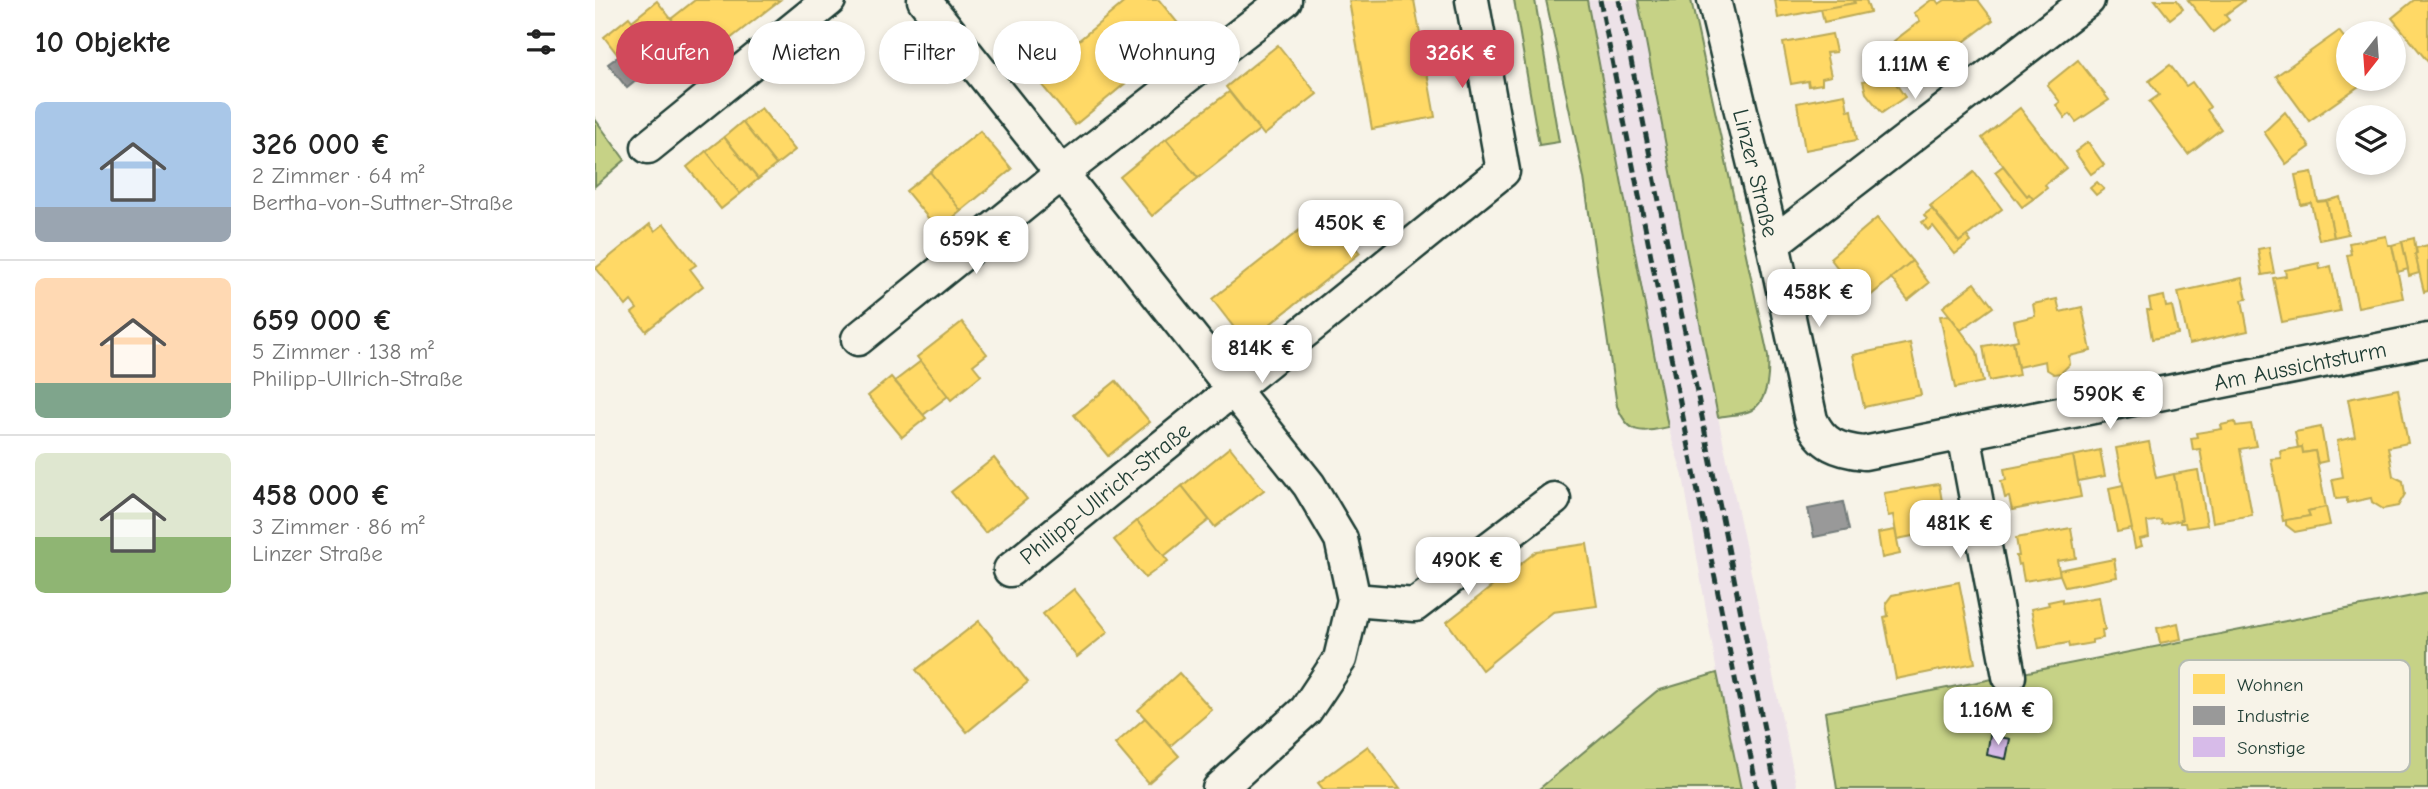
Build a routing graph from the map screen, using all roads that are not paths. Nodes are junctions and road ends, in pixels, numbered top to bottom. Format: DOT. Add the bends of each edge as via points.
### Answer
graph roads {
  1 [pos="829,0"];
  2 [pos="924,0"];
  3 [pos="1285,0"];
  4 [pos="1472,0"];
  5 [pos="1714,0"];
  6 [pos="2088,0"];
  7 [pos="648,147"];
  8 [pos="1061,174"];
  9 [pos="1773,243"];
  10 [pos="857,339"];
  11 [pos="2428,340"];
  12 [pos="1233,390"];
  13 [pos="1816,430"];
  14 [pos="1964,434"];
  15 [pos="1554,499"];
  16 [pos="1010,570"];
  17 [pos="1354,600"];
  18 [pos="2009,676"];
  19 [pos="1219,789"];
  1 -- 7 [label="street"];
  2 -- 8 [label="street"];
  3 -- 8 [label="street"];
  4 -- 12 [label="street, Philipp-Ullrich-Straße" via="1503,171"];
  5 -- 9 [label="street, Linzer Straße"];
  6 -- 9 [label="street"];
  8 -- 10 [label="street"];
  8 -- 12 [label="street"];
  9 -- 13 [label="street, Linzer Straße"];
  11 -- 14 [label="street, Am Aussichtsturm"];
  12 -- 16 [label="street, Philipp-Ullrich-Straße"];
  12 -- 17 [label="street" via="1308,485 1341,539"];
  13 -- 14 [label="street, Am Aussichtsturm" via="1830,445 1864,453"];
  14 -- 18 [label="street"];
  15 -- 17 [label="street" via="1415,605"];
  17 -- 19 [label="street" via="1340,659 1306,710"];
}
